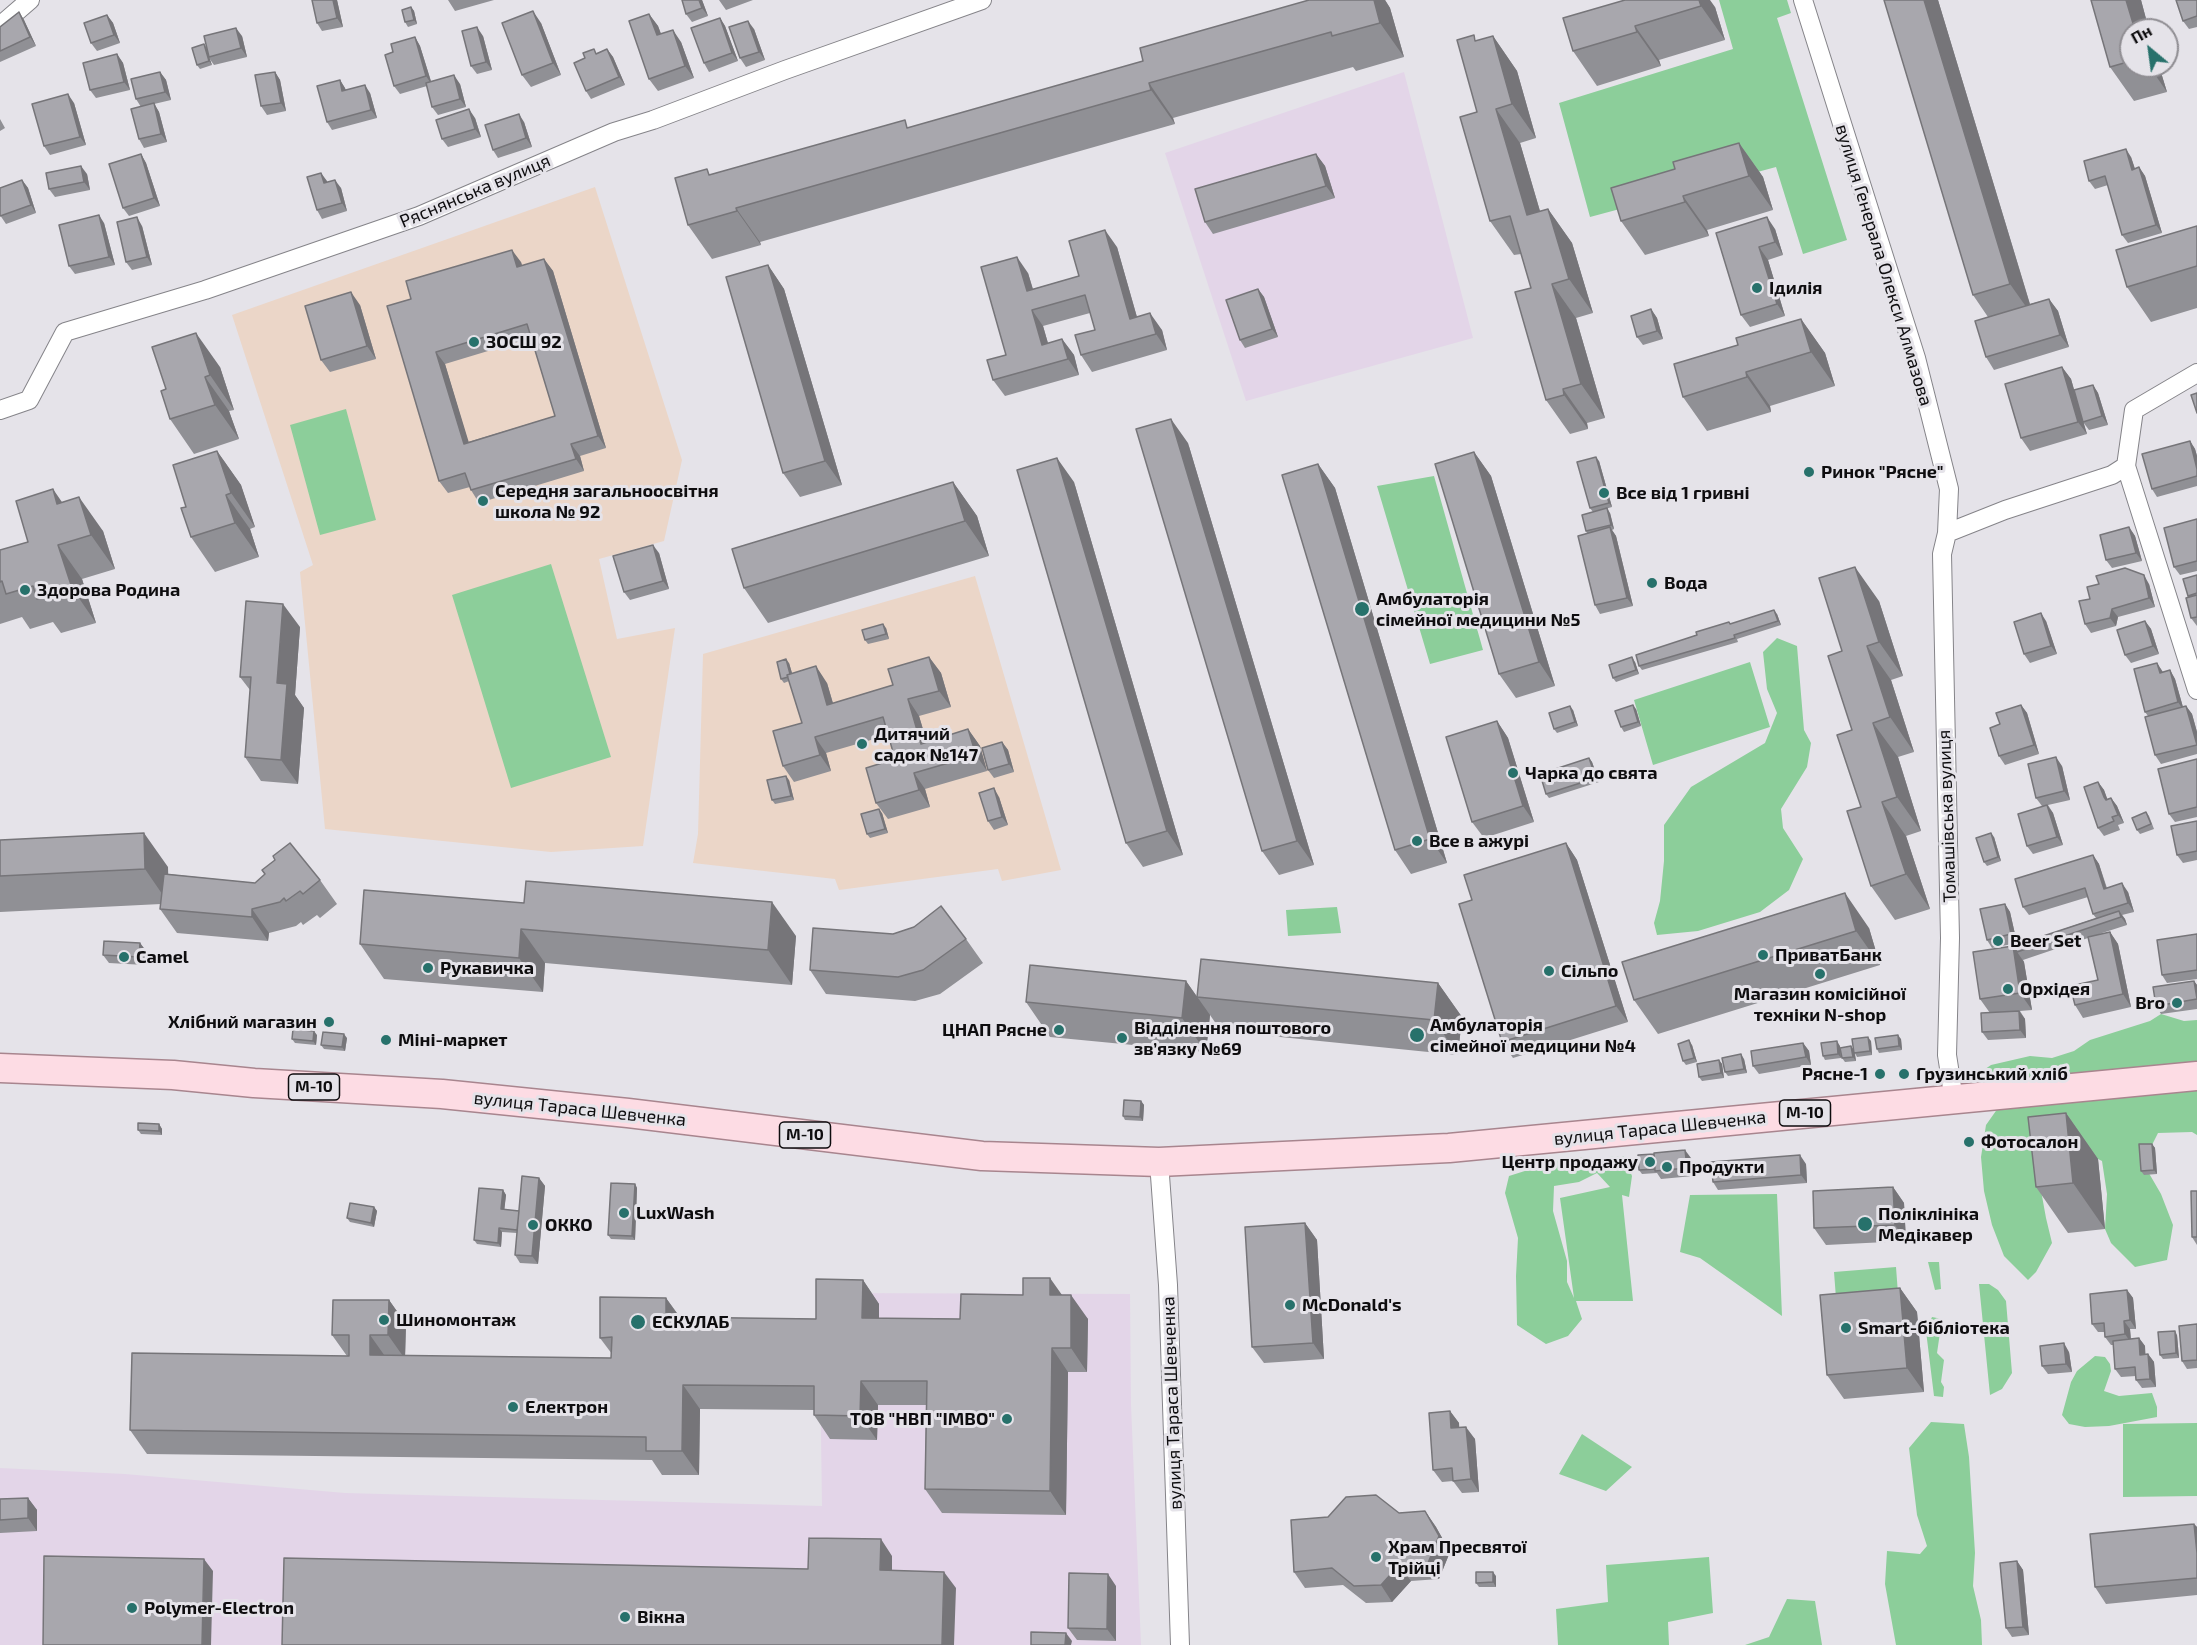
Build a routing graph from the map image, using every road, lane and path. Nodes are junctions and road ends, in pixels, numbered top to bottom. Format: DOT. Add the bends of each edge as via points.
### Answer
graph roads {
  1 [pos="30,0"];
  2 [pos="982,0"];
  3 [pos="1803,0"];
  4 [pos="0,26"];
  5 [pos="2197,373"];
  6 [pos="0,410"];
  7 [pos="2126,466"];
  8 [pos="1947,533"];
  9 [pos="2197,690"];
  10 [pos="0,1068"];
  11 [pos="2197,1076"];
  12 [pos="1954,1100"];
  13 [pos="1159,1162"];
  14 [pos="1180,1645"];
  1 -- 4 [label="street"];
  2 -- 6 [label="street, Ряснянська вулиця" via="614,132 419,216 206,290 65,332 29,400"];
  3 -- 8 [label="street, вулиця Генерала Олекси Алмазова" via="1916,358 1949,489"];
  5 -- 7 [label="street" via="2134,410"];
  7 -- 8 [label="street" via="2112,475"];
  7 -- 9 [label="street"];
  8 -- 12 [label="street, Томашівська вулиця" via="1942,554 1950,938 1947,1055"];
  10 -- 13 [label="main road, вулиця Тараса Шевченка / М-10" via="173,1075 442,1094 982,1156"];
  11 -- 12 [label="main road, вулиця Тараса Шевченка / М-10"];
  12 -- 13 [label="main road, вулиця Тараса Шевченка / М-10" via="1449,1148"];
  13 -- 14 [label="street, вулиця Тараса Шевченка" via="1168,1285"];
}
